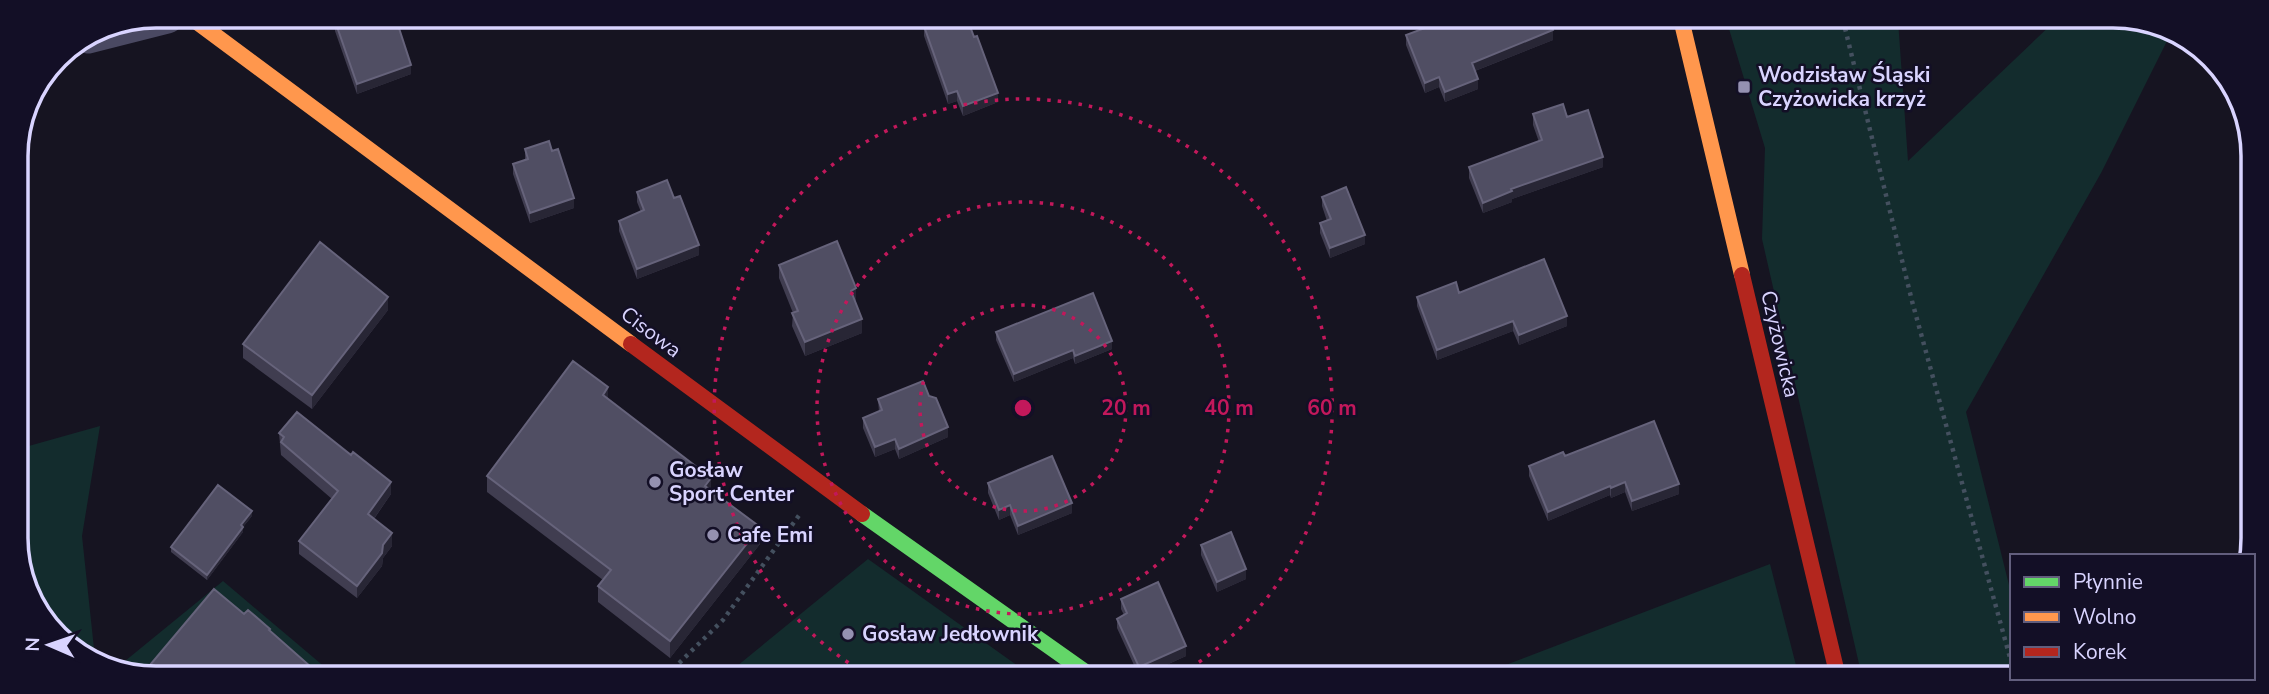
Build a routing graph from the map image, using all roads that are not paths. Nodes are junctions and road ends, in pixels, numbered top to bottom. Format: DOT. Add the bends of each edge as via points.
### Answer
graph roads {
  1 [pos="205,28"];
  2 [pos="1683,28"];
  3 [pos="1077,666"];
  4 [pos="1835,666"];
  1 -- 3 [label="street, Cisowa" via="821,485"];
  2 -- 4 [label="street, Czyżowicka"];
}
